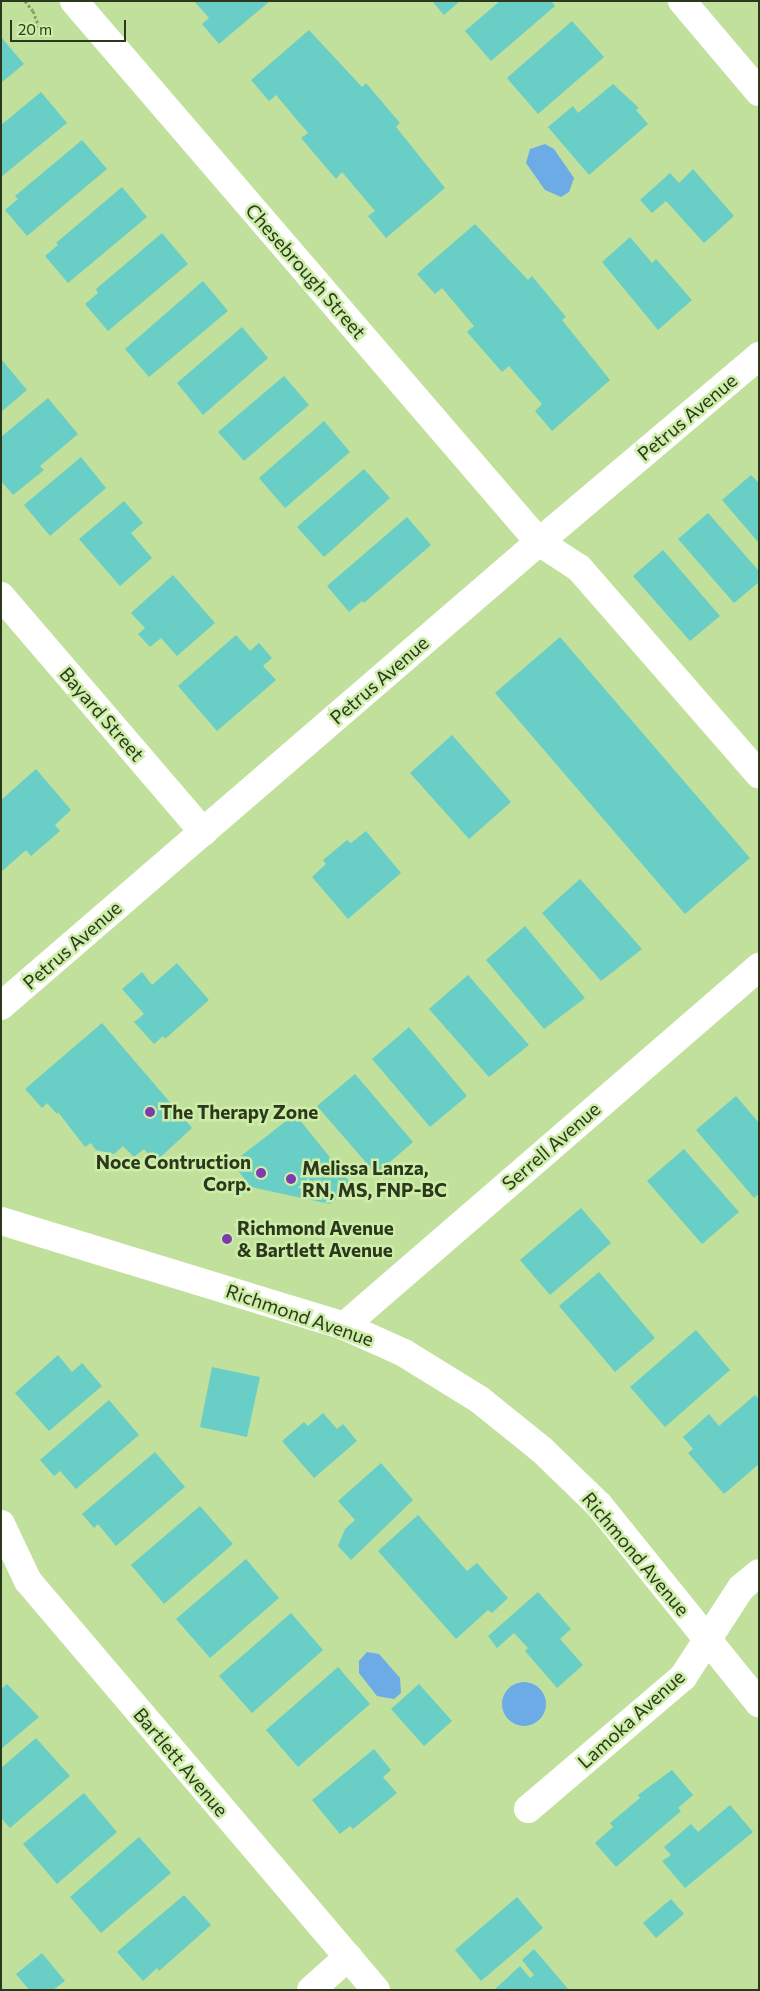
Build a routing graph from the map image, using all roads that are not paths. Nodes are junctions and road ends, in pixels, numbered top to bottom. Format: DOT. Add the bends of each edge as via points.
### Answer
graph roads {
  1 [pos="74,1"];
  2 [pos="682,1"];
  3 [pos="759,92"];
  4 [pos="759,356"];
  5 [pos="539,542"];
  6 [pos="1,596"];
  7 [pos="759,774"];
  8 [pos="203,832"];
  9 [pos="759,967"];
  10 [pos="1,1006"];
  11 [pos="1,1221"];
  12 [pos="344,1326"];
  13 [pos="1,1524"];
  14 [pos="759,1573"];
  15 [pos="707,1640"];
  16 [pos="759,1703"];
  17 [pos="528,1809"];
  18 [pos="348,1957"];
  19 [pos="311,1990"];
  20 [pos="376,1990"];
  1 -- 5 [label="street, Chesebrough Street"];
  2 -- 3 [label="street"];
  4 -- 5 [label="street, Petrus Avenue"];
  5 -- 7 [label="street, Chesebrough Street" via="580,568"];
  5 -- 8 [label="street, Petrus Avenue"];
  6 -- 8 [label="street, Bayard Street"];
  8 -- 10 [label="street, Petrus Avenue"];
  9 -- 12 [label="street, Serrell Avenue"];
  11 -- 12 [label="street, Richmond Avenue"];
  12 -- 15 [label="street, Richmond Avenue" via="404,1353 480,1400 542,1450 599,1505"];
  13 -- 18 [label="street, Bartlett Avenue" via="28,1581"];
  14 -- 15 [label="street, Lamoka Avenue" via="741,1588"];
  15 -- 16 [label="street, Richmond Avenue"];
  15 -- 17 [label="street, Lamoka Avenue" via="683,1677"];
  18 -- 19 [label="street"];
  18 -- 20 [label="street, Bartlett Avenue"];
}
